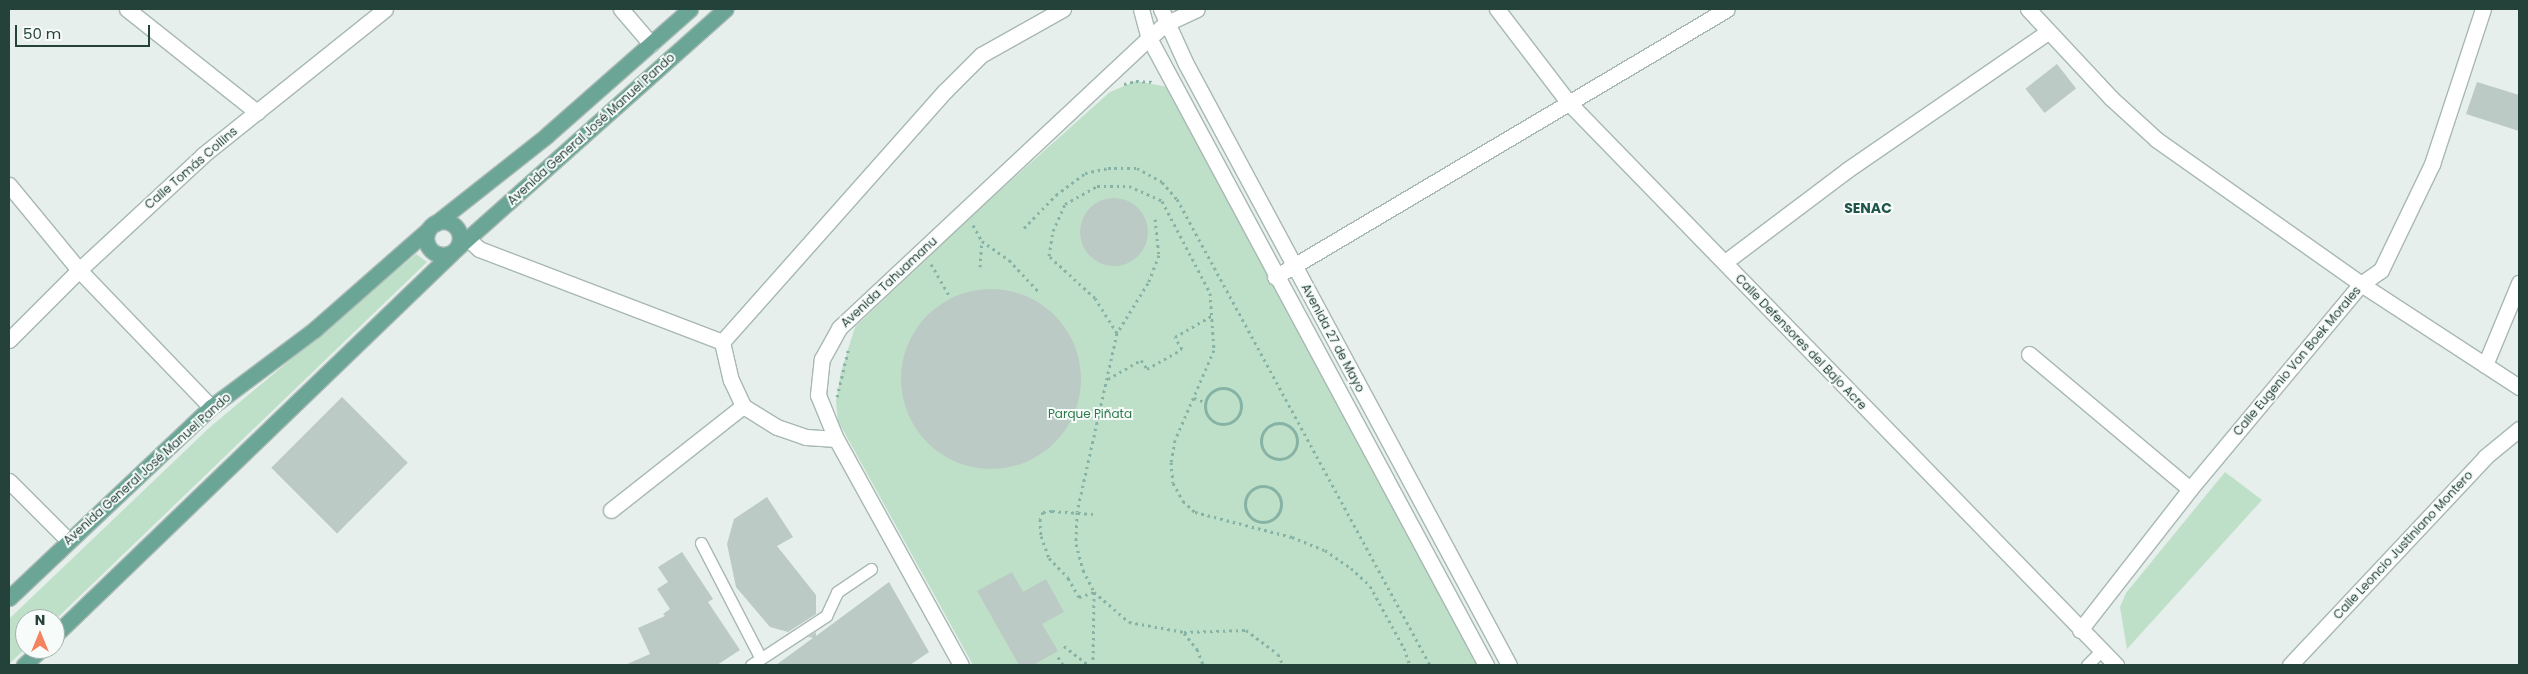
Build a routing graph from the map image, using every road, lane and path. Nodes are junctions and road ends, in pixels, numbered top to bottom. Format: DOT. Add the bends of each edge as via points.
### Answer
graph roads {
  1 [pos="128,9"];
  2 [pos="385,9"];
  3 [pos="621,9"];
  4 [pos="690,9"];
  5 [pos="725,9"];
  6 [pos="1063,9"];
  7 [pos="1141,9"];
  8 [pos="1161,9"];
  9 [pos="1197,9"];
  10 [pos="1497,9"];
  11 [pos="1727,9"];
  12 [pos="2028,9"];
  13 [pos="2484,9"];
  14 [pos="1165,24"];
  15 [pos="2048,32"];
  16 [pos="1149,38"];
  17 [pos="651,44"];
  18 [pos="1158,84"];
  19 [pos="1119,85"];
  20 [pos="1568,102"];
  21 [pos="256,112"];
  22 [pos="9,185"];
  23 [pos="1155,219"];
  24 [pos="970,220"];
  25 [pos="432,227"];
  26 [pos="1024,228"];
  27 [pos="982,241"];
  28 [pos="459,247"];
  29 [pos="928,259"];
  30 [pos="1725,262"];
  31 [pos="1294,266"];
  32 [pos="980,268"];
  33 [pos="79,270"];
  34 [pos="1275,277"];
  35 [pos="2361,284"];
  36 [pos="2519,284"];
  37 [pos="1038,291"];
  38 [pos="951,298"];
  39 [pos="1214,314"];
  40 [pos="1117,333"];
  41 [pos="9,340"];
  42 [pos="851,340"];
  43 [pos="722,342"];
  44 [pos="2030,354"];
  45 [pos="2485,365"];
  46 [pos="1107,379"];
  47 [pos="2519,387"];
  48 [pos="1194,398"];
  49 [pos="836,402"];
  50 [pos="1205,402"];
  51 [pos="743,406"];
  52 [pos="211,407"];
  53 [pos="1301,426"];
  54 [pos="2519,429"];
  55 [pos="1294,430"];
  56 [pos="836,439"];
  57 [pos="9,481"];
  58 [pos="2190,489"];
  59 [pos="611,510"];
  60 [pos="1094,514"];
  61 [pos="1256,521"];
  62 [pos="1253,526"];
  63 [pos="68,540"];
  64 [pos="700,543"];
  65 [pos="871,569"];
  66 [pos="1094,592"];
  67 [pos="9,598"];
  68 [pos="65,625"];
  69 [pos="2080,630"];
  70 [pos="1184,632"];
  71 [pos="1064,646"];
  72 [pos="2101,651"];
  73 [pos="760,657"];
  74 [pos="1058,657"];
  75 [pos="751,665"];
  76 [pos="962,665"];
  77 [pos="1062,665"];
  78 [pos="1088,665"];
  79 [pos="1094,665"];
  80 [pos="1203,665"];
  81 [pos="1283,665"];
  82 [pos="1410,665"];
  83 [pos="1430,665"];
  84 [pos="1486,665"];
  85 [pos="1509,665"];
  86 [pos="2087,665"];
  87 [pos="2116,665"];
  88 [pos="2290,665"];
  1 -- 21 [label="street"];
  2 -- 21 [label="street, Calle Tomás Collins"];
  3 -- 17 [label="street"];
  4 -- 17 [label="main road, Avenida General José Manuel Pando"];
  5 -- 28 [label="main road, Avenida General José Manuel Pando"];
  6 -- 43 [label="street" via="981,55 945,91"];
  7 -- 16 [label="street, Avenida 27 de Mayo"];
  8 -- 14 [label="street, Avenida 27 de Mayo"];
  9 -- 14 [label="street, Avenida Tahuamanu"];
  10 -- 20 [label="street, Calle Defensores del Bajo Acre"];
  11 -- 20 [label="street"];
  12 -- 15 [label="street"];
  13 -- 35 [label="street, Calle Eugenio Von Boek Morales" via="2432,164 2382,270"];
  14 -- 16 [label="street, Avenida Tahuamanu"];
  14 -- 31 [label="street, Avenida 27 de Mayo"];
  15 -- 30 [label="street" via="1847,170"];
  15 -- 35 [label="street" via="2111,98 2157,140"];
  16 -- 34 [label="street, Avenida 27 de Mayo"];
  16 -- 56 [label="street, Avenida Tahuamanu" via="839,328 822,359 818,396"];
  17 -- 25 [label="main road, Avenida General José Manuel Pando" via="546,136"];
  18 -- 19 [label="path" via="1136,81"];
  20 -- 30 [label="street, Calle Defensores del Bajo Acre"];
  20 -- 31 [label="street"];
  21 -- 33 [label="street, Calle Tomás Collins" via="203,155"];
  22 -- 33 [label="street"];
  23 -- 40 [label="path" via="1159,255 1148,283"];
  24 -- 27 [label="path"];
  25 -- 28 [label="main road" via="448,222 456,228"];
  25 -- 28 [label="main road" via="426,241 432,251 442,255"];
  25 -- 52 [label="main road, Avenida General José Manuel Pando" via="314,330"];
  26 -- 53 [label="path" via="1056,195 1085,174 1108,168 1137,168 1162,182 1178,198"];
  27 -- 32 [label="path"];
  27 -- 37 [label="path" via="1010,260"];
  28 -- 43 [label="street" via="478,249"];
  28 -- 68 [label="main road, Avenida General José Manuel Pando"];
  29 -- 38 [label="path"];
  30 -- 69 [label="street, Calle Defensores del Bajo Acre"];
  31 -- 34 [label="street"];
  31 -- 85 [label="street, Avenida 27 de Mayo"];
  33 -- 41 [label="street, Calle Tomás Collins"];
  33 -- 52 [label="street"];
  34 -- 84 [label="street, Avenida 27 de Mayo"];
  35 -- 45 [label="street"];
  35 -- 58 [label="street, Calle Eugenio Von Boek Morales"];
  36 -- 45 [label="street"];
  39 -- 40 [label="path" via="1210,292 1162,201 1129,186 1097,186 1065,204 1052,231 1049,256 1095,298"];
  39 -- 46 [label="path" via="1175,337 1182,349 1147,370 1141,360"];
  39 -- 48 [label="path" via="1214,350"];
  40 -- 46 [label="path"];
  42 -- 49 [label="path"];
  43 -- 51 [label="street" via="731,380"];
  44 -- 58 [label="street"];
  45 -- 47 [label="street"];
  46 -- 66 [label="path" via="1077,512 1076,544 1083,570"];
  48 -- 50 [label="path"];
  48 -- 62 [label="path" via="1175,440 1171,462 1173,483 1183,501 1196,512"];
  50 -- 50 [label="path" via="1211,392 1227,388 1240,400 1240,411 1234,421 1215,423 1206,414"];
  51 -- 56 [label="street" via="777,427 806,437"];
  51 -- 59 [label="street"];
  52 -- 63 [label="main road, Avenida General José Manuel Pando"];
  53 -- 55 [label="path"];
  53 -- 83 [label="path"];
  54 -- 88 [label="street, Calle Leoncio Justiniano Montero" via="2485,457"];
  55 -- 55 [label="path" via="1297,447 1290,456 1274,459 1263,450 1261,438 1267,427 1284,424"];
  56 -- 76 [label="street, Avenida Tahuamanu"];
  57 -- 63 [label="street"];
  58 -- 69 [label="street, Calle Eugenio Von Boek Morales"];
  60 -- 66 [label="path, bridge" via="1052,511 1043,512 1040,519 1041,536 1049,558 1068,578 1079,597"];
  61 -- 61 [label="path" via="1246,513 1245,500 1251,490 1268,486 1280,498 1281,510 1268,522"];
  61 -- 62 [label="path"];
  62 -- 82 [label="path" via="1325,550 1350,568 1370,586"];
  63 -- 67 [label="main road, Avenida General José Manuel Pando"];
  64 -- 73 [label="lane"];
  65 -- 73 [label="lane" via="837,592 826,616"];
  66 -- 70 [label="path" via="1129,622"];
  66 -- 79 [label="path"];
  69 -- 72 [label="street, Calle Defensores del Bajo Acre"];
  70 -- 80 [label="path" via="1197,649"];
  70 -- 81 [label="path" via="1246,630 1278,654"];
  71 -- 78 [label="path"];
  72 -- 86 [label="lane"];
  72 -- 87 [label="street, Calle Defensores del Bajo Acre"];
  73 -- 75 [label="lane"];
  74 -- 77 [label="path"];
}
